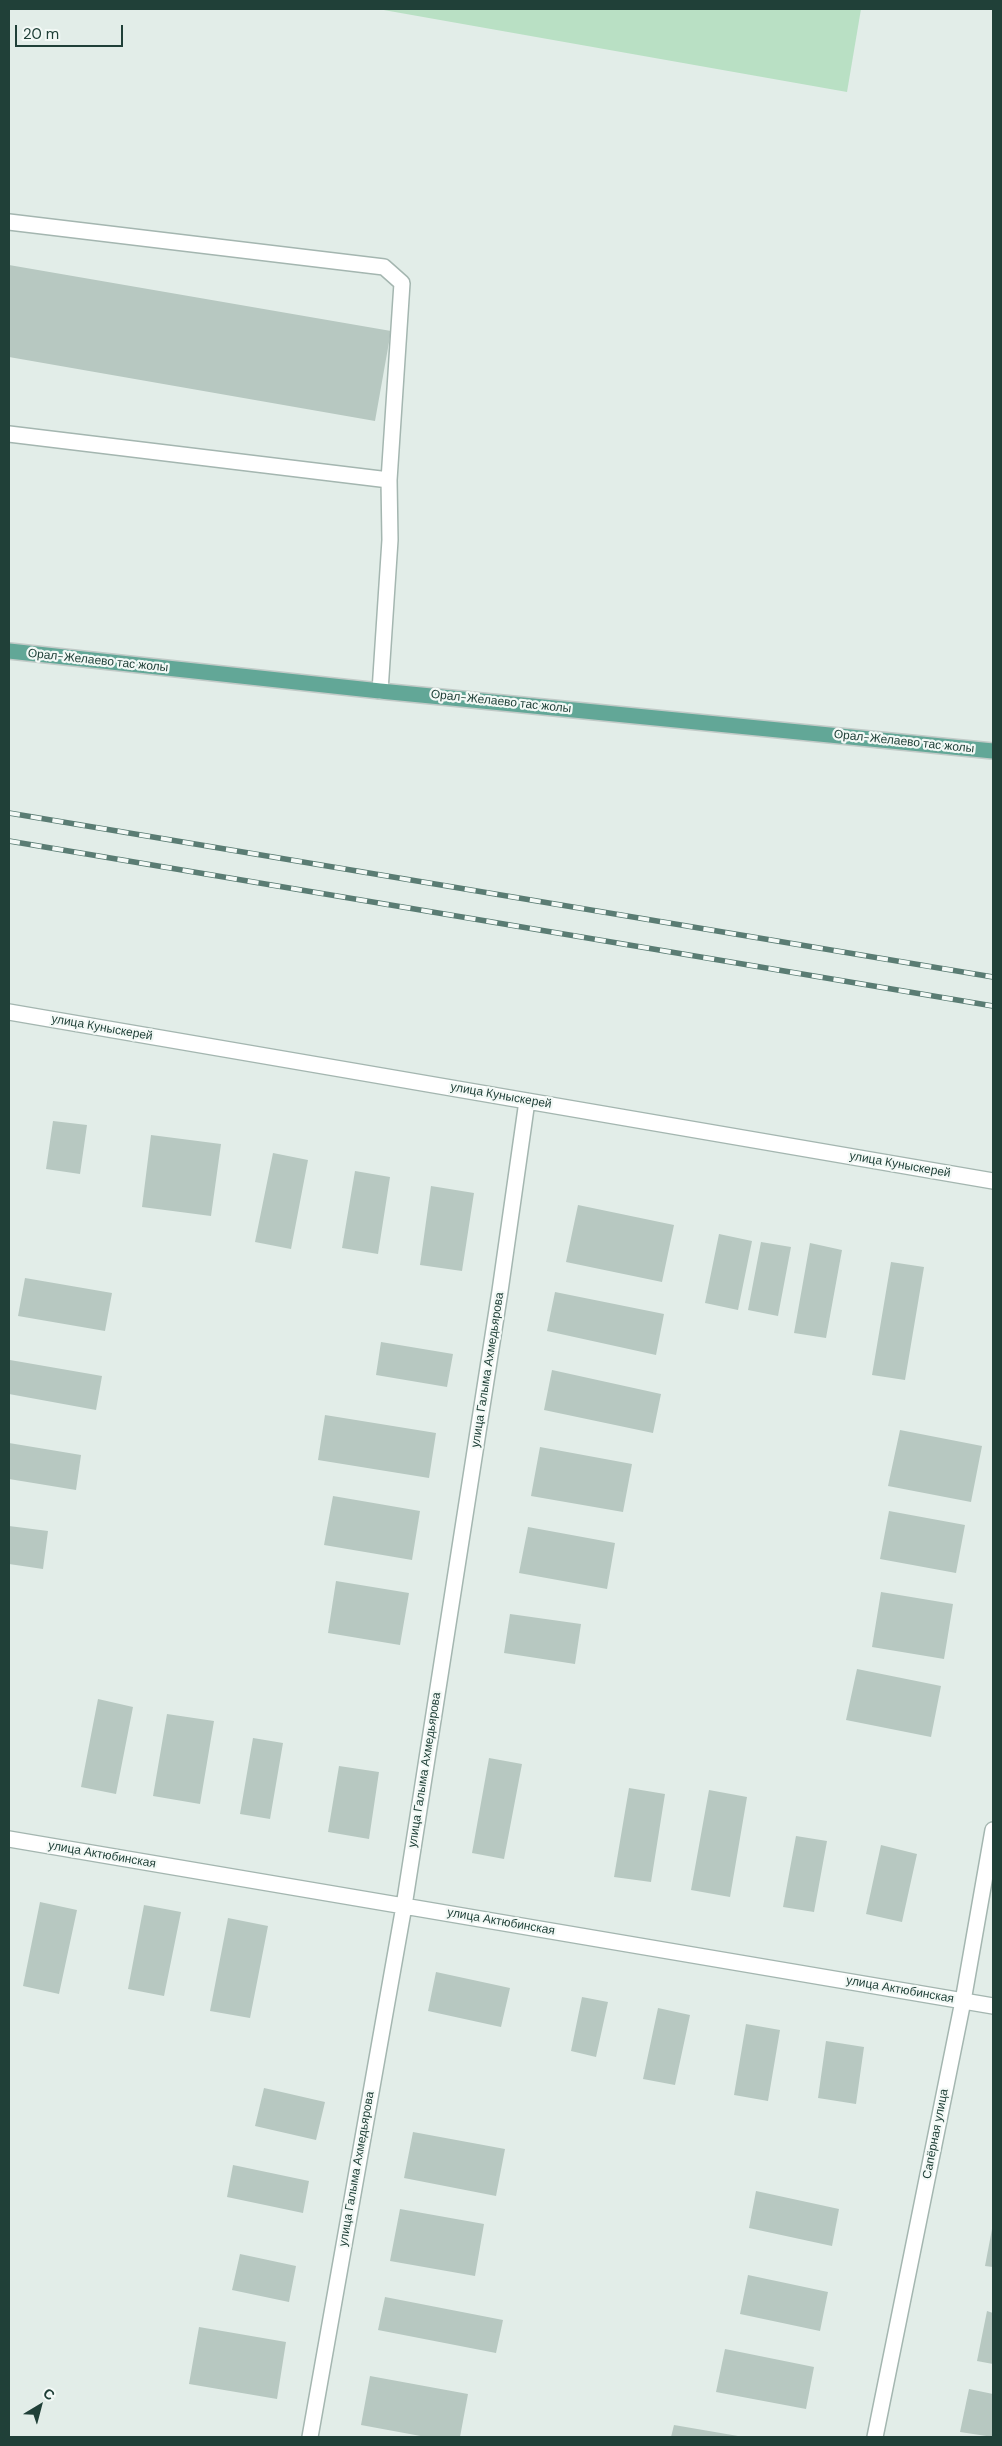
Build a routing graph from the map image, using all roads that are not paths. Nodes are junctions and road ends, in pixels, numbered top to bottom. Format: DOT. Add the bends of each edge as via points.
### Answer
graph roads {
  1 [pos="9,222"];
  2 [pos="9,434"];
  3 [pos="389,480"];
  4 [pos="9,651"];
  5 [pos="380,690"];
  6 [pos="993,751"];
  7 [pos="9,1012"];
  8 [pos="527,1101"];
  9 [pos="993,1181"];
  10 [pos="993,1830"];
  11 [pos="9,1839"];
  12 [pos="404,1906"];
  13 [pos="964,2001"];
  14 [pos="993,2006"];
  15 [pos="310,2437"];
  16 [pos="875,2437"];
  1 -- 3 [label="street" via="384,267 402,283"];
  2 -- 3 [label="street"];
  3 -- 5 [label="street" via="390,540"];
  4 -- 5 [label="main road, Орал-Желаево тас жолы"];
  5 -- 6 [label="main road, Орал-Желаево тас жолы"];
  7 -- 8 [label="street, улица Куныскерей"];
  8 -- 9 [label="street, улица Куныскерей"];
  8 -- 12 [label="street, улица Галыма Ахмедьярова"];
  10 -- 13 [label="street, Сапёрная улица"];
  11 -- 12 [label="street, улица Актюбинская"];
  12 -- 13 [label="street, улица Актюбинская"];
  12 -- 15 [label="street, улица Галыма Ахмедьярова"];
  13 -- 14 [label="street, улица Актюбинская"];
  13 -- 16 [label="street, Сапёрная улица"];
}
